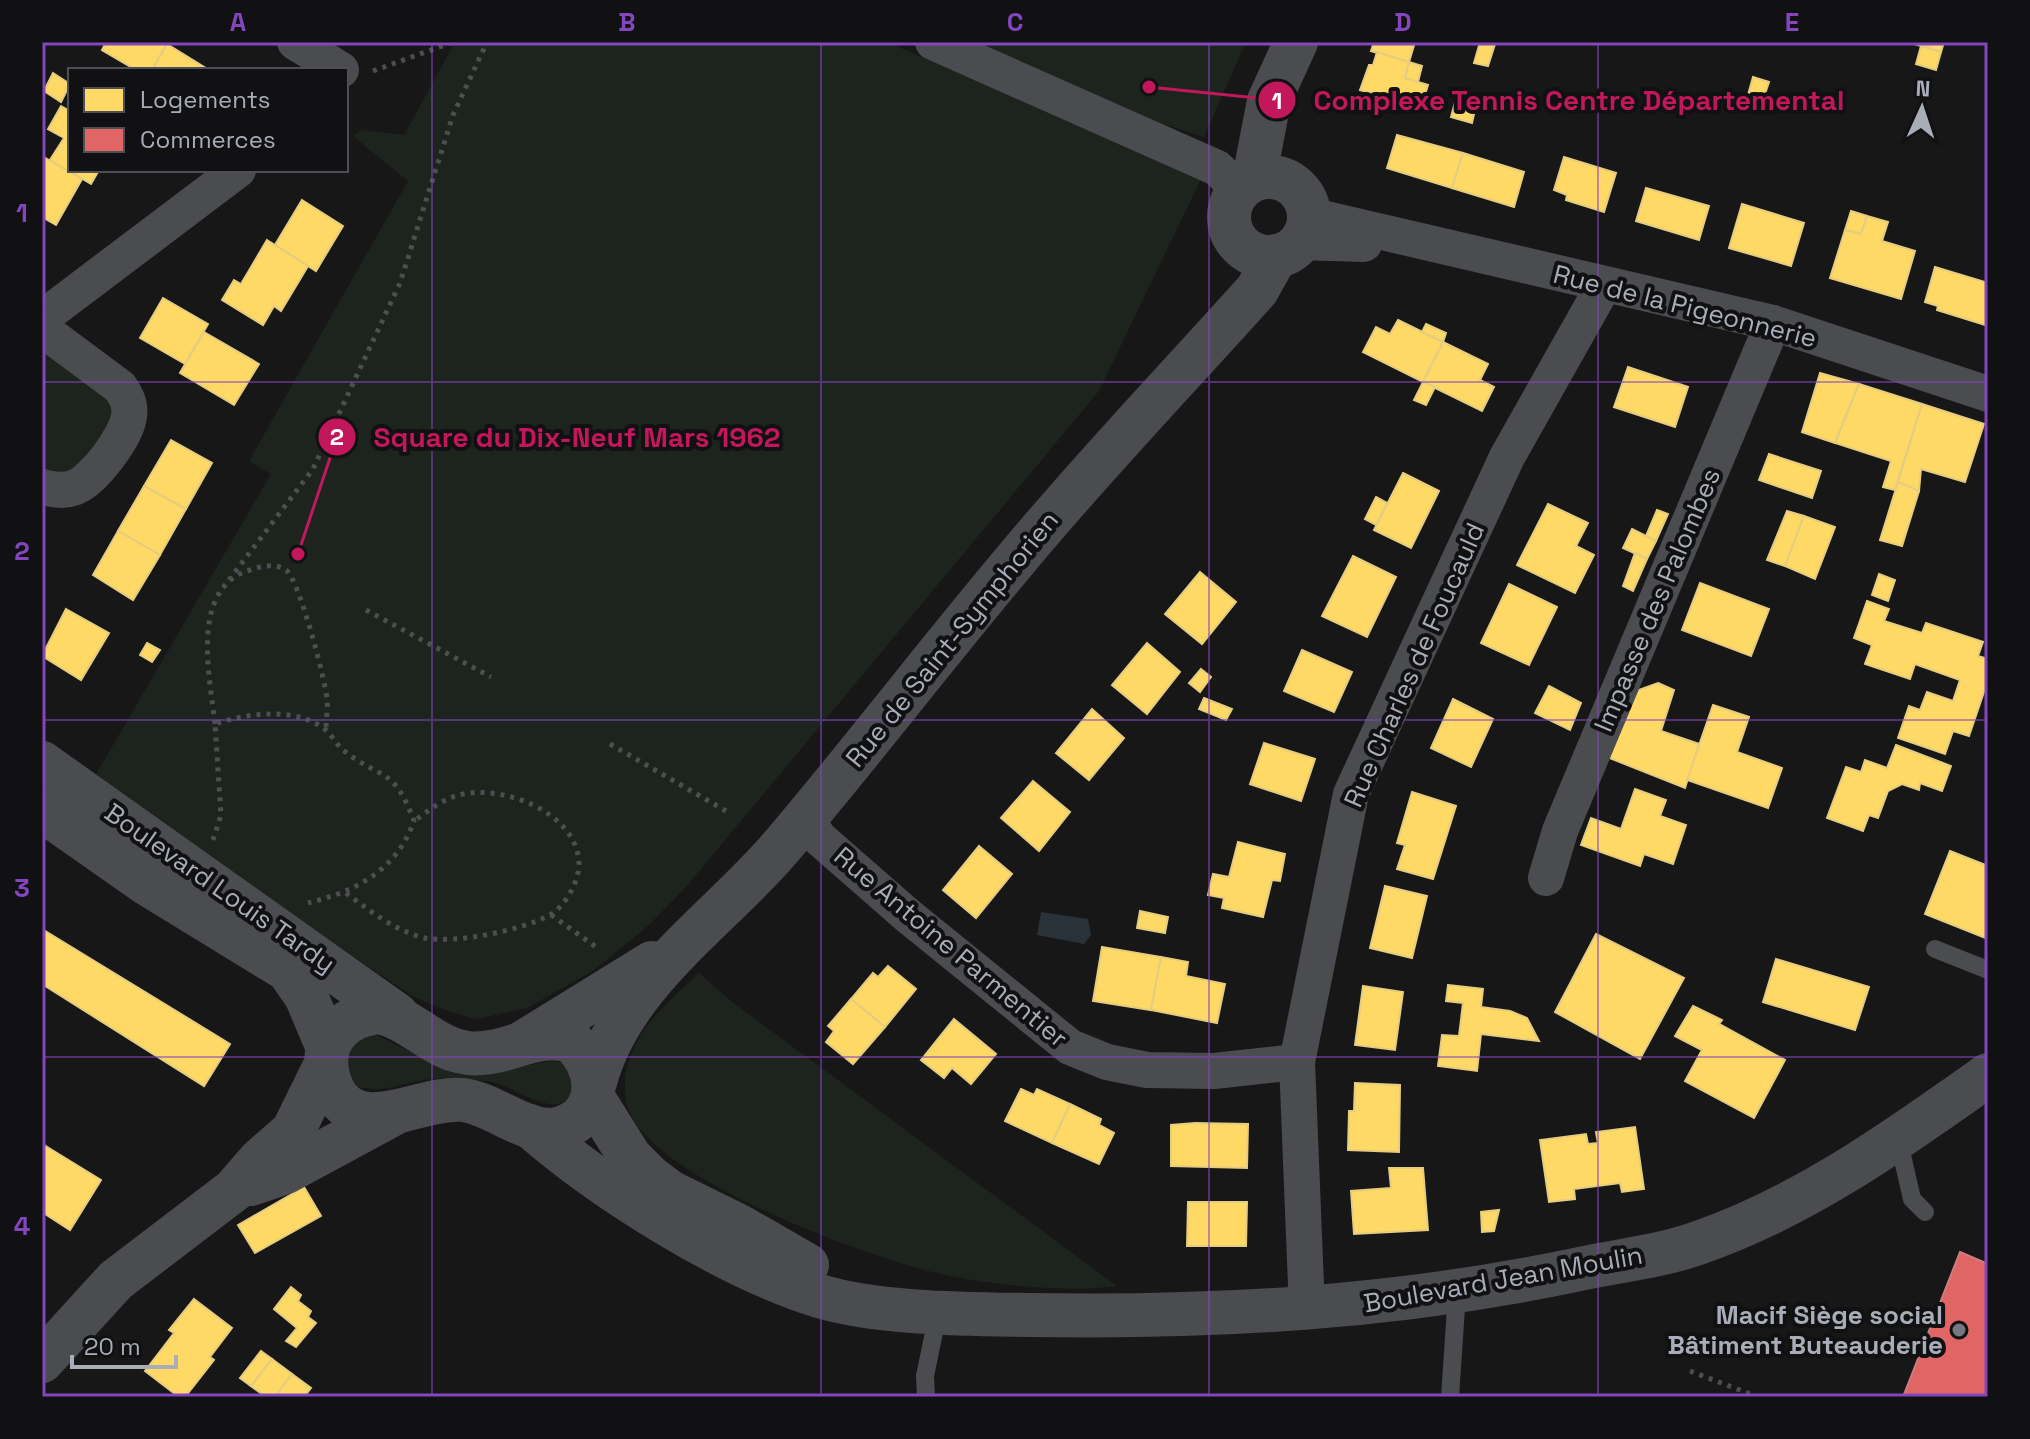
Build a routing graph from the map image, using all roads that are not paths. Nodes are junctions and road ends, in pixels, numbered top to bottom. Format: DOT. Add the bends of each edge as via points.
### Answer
graph roads {
  1 [pos="295,42"];
  2 [pos="933,42"];
  3 [pos="1296,42"];
  4 [pos="335,68"];
  5 [pos="235,172"];
  6 [pos="1273,216"];
  7 [pos="1604,285"];
  8 [pos="42,318"];
  9 [pos="1773,323"];
  10 [pos="42,329"];
  11 [pos="1988,394"];
  12 [pos="42,487"];
  13 [pos="42,763"];
  14 [pos="42,810"];
  15 [pos="806,818"];
  16 [pos="1546,878"];
  17 [pos="689,941"];
  18 [pos="1935,949"];
  19 [pos="1988,970"];
  20 [pos="397,1015"];
  21 [pos="524,1042"];
  22 [pos="327,1056"];
  23 [pos="1297,1062"];
  24 [pos="1988,1075"];
  25 [pos="594,1090"];
  26 [pos="398,1111"];
  27 [pos="530,1126"];
  28 [pos="1898,1138"];
  29 [pos="234,1190"];
  30 [pos="1925,1212"];
  31 [pos="1457,1293"];
  32 [pos="875,1305"];
  33 [pos="1307,1310"];
  34 [pos="938,1313"];
  35 [pos="42,1361"];
  36 [pos="926,1397"];
  37 [pos="1450,1397"];
  1 -- 4 [label="street"];
  2 -- 6 [label="street" via="1217,168"];
  3 -- 6 [label="street" via="1269,101"];
  5 -- 8 [label="street"];
  6 -- 7 [label="street, Rue de la Pigeonnerie"];
  6 -- 15 [label="street, Rue de Saint-Symphorien" via="1257,290 1065,501"];
  7 -- 9 [label="street, Rue de la Pigeonnerie"];
  7 -- 23 [label="street, Rue Charles de Foucauld" via="1507,457 1351,794"];
  9 -- 11 [label="street, Rue de la Pigeonnerie"];
  9 -- 16 [label="street, Impasse des Palombes" via="1560,831"];
  10 -- 12 [label="street" via="120,387 130,414 127,427 84,484"];
  13 -- 20 [label="street, Boulevard Louis Tardy"];
  14 -- 22 [label="street, Boulevard Louis Tardy" via="146,883 288,970 306,996"];
  15 -- 17 [label="street, Rue de Saint-Symphorien"];
  15 -- 23 [label="street, Rue Antoine Parmentier" via="819,838 907,915 1070,1047 1147,1070 1214,1071"];
  17 -- 21 [label="street, Rue de Saint-Symphorien"];
  17 -- 25 [label="street, Rue de Saint-Symphorien" via="617,1028"];
  18 -- 19 [label="lane"];
  20 -- 21 [label="street, Boulevard Louis Tardy" via="447,1048 469,1053"];
  20 -- 22 [label="street" via="363,1014 347,1022"];
  21 -- 25 [label="street, Boulevard Jean Moulin" via="539,1037 571,1041 584,1052"];
  22 -- 26 [label="street, Boulevard Louis Tardy" via="336,1095 348,1106 381,1116"];
  22 -- 29 [label="street" via="293,1131"];
  23 -- 33 [label="street, Rue Charles de Foucauld"];
  24 -- 28 [label="street, Boulevard Jean Moulin"];
  25 -- 27 [label="street" via="585,1112 561,1129"];
  25 -- 32 [label="street, Boulevard Jean Moulin" via="630,1157 650,1177"];
  26 -- 27 [label="street" via="463,1100"];
  26 -- 29 [label="street" via="286,1172"];
  27 -- 32 [label="street, Boulevard Jean Moulin" via="590,1175 765,1275 819,1296"];
  28 -- 30 [label="lane" via="1912,1199"];
  28 -- 31 [label="street, Boulevard Jean Moulin" via="1790,1206 1694,1245"];
  29 -- 35 [label="street" via="116,1280"];
  31 -- 33 [label="street, Boulevard Jean Moulin"];
  31 -- 37 [label="lane"];
  32 -- 34 [label="street, Boulevard Jean Moulin"];
  33 -- 34 [label="street, Boulevard Jean Moulin" via="1072,1316"];
  34 -- 36 [label="lane"];
}
